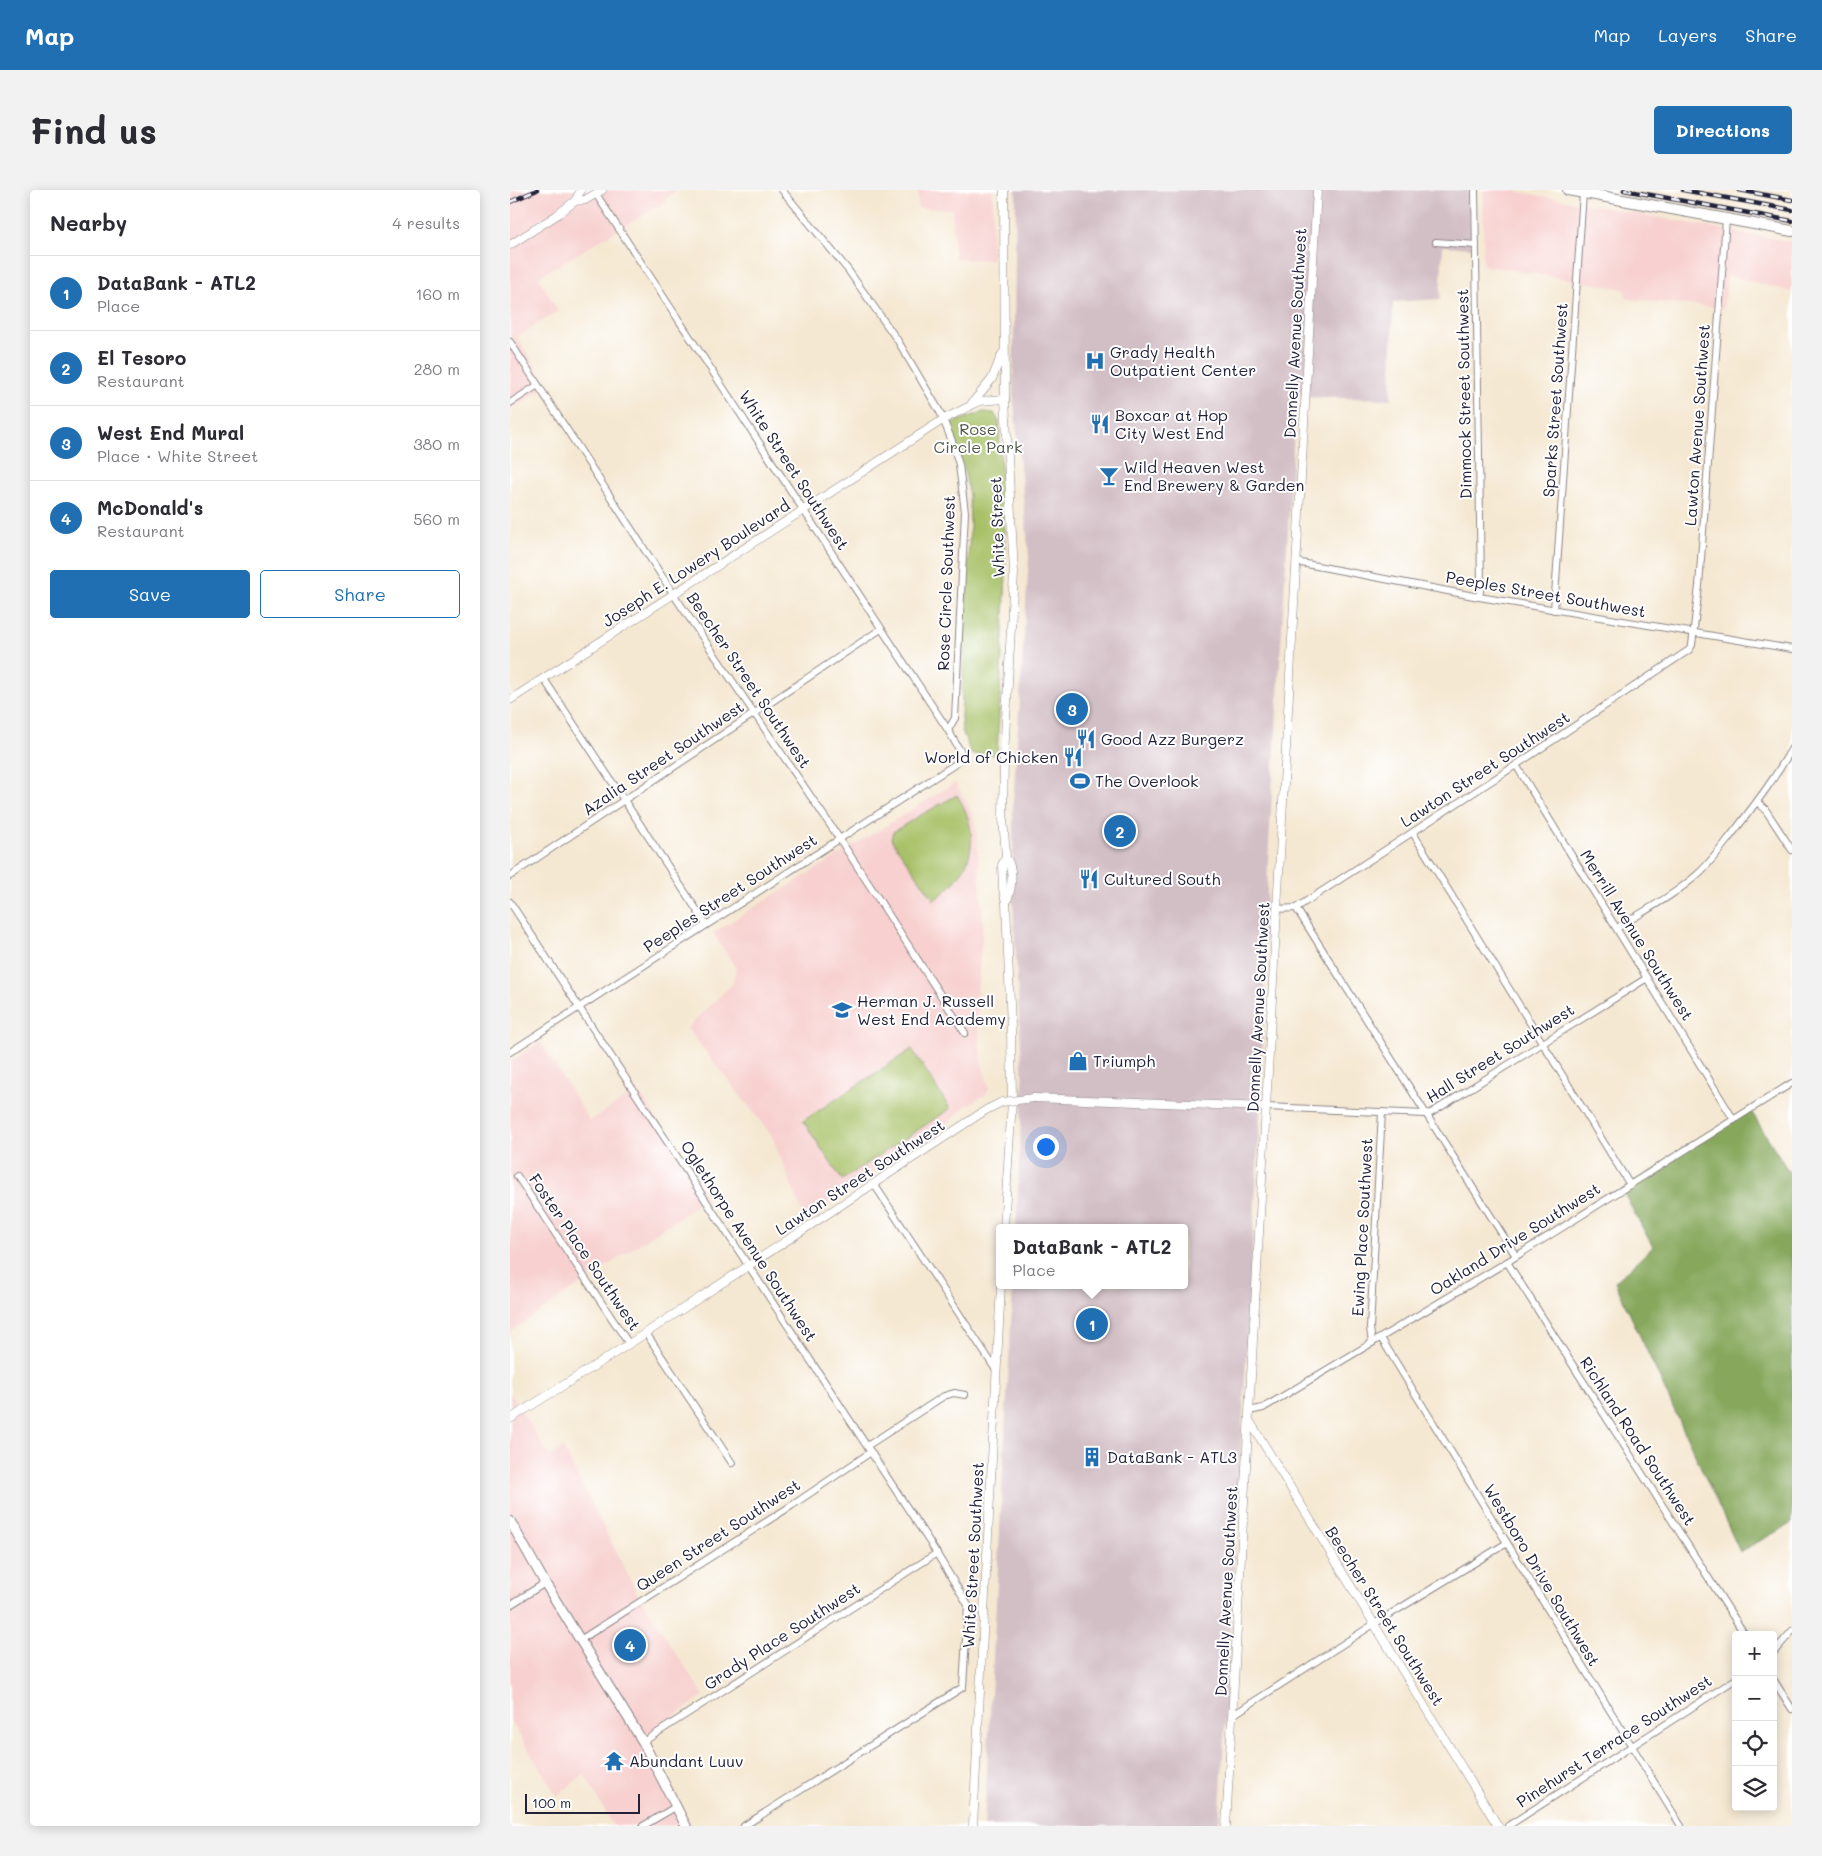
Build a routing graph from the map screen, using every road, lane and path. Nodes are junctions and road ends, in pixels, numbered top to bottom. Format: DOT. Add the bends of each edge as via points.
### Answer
graph roads {
  1 [pos="581,190"];
  2 [pos="782,190"];
  3 [pos="1004,190"];
  4 [pos="1316,190"];
  5 [pos="1475,190"];
  6 [pos="1568,190"];
  7 [pos="1583,193"];
  8 [pos="599,194"];
  9 [pos="575,201"];
  10 [pos="1726,219"];
  11 [pos="1792,231"];
  12 [pos="1436,242"];
  13 [pos="510,245"];
  14 [pos="1476,245"];
  15 [pos="510,342"];
  16 [pos="1004,350"];
  17 [pos="538,386"];
  18 [pos="1005,399"];
  19 [pos="510,403"];
  20 [pos="970,406"];
  21 [pos="944,419"];
  22 [pos="804,510"];
  23 [pos="1296,562"];
  24 [pos="674,594"];
  25 [pos="1479,597"];
  26 [pos="1554,610"];
  27 [pos="881,629"];
  28 [pos="1694,633"];
  29 [pos="1792,649"];
  30 [pos="544,678"];
  31 [pos="510,700"];
  32 [pos="755,713"];
  33 [pos="948,730"];
  34 [pos="1792,748"];
  35 [pos="963,756"];
  36 [pos="1516,765"];
  37 [pos="624,800"];
  38 [pos="1757,802"];
  39 [pos="1414,832"];
  40 [pos="839,838"];
  41 [pos="1792,850"];
  42 [pos="510,876"];
  43 [pos="510,902"];
  44 [pos="1296,908"];
  45 [pos="1276,909"];
  46 [pos="706,924"];
  47 [pos="1617,928"];
  48 [pos="1647,978"];
  49 [pos="578,1006"];
  50 [pos="965,1033"];
  51 [pos="1543,1043"];
  52 [pos="510,1052"];
  53 [pos="1792,1083"];
  54 [pos="1266,1107"];
  55 [pos="1382,1112"];
  56 [pos="1425,1114"];
  57 [pos="1734,1120"];
  58 [pos="517,1176"];
  59 [pos="874,1184"];
  60 [pos="1630,1185"];
  61 [pos="1004,1224"];
  62 [pos="1516,1256"];
  63 [pos="1507,1262"];
  64 [pos="749,1266"];
  65 [pos="1001,1289"];
  66 [pos="646,1333"];
  67 [pos="1381,1338"];
  68 [pos="1372,1343"];
  69 [pos="629,1344"];
  70 [pos="996,1370"];
  71 [pos="964,1395"];
  72 [pos="1250,1411"];
  73 [pos="510,1419"];
  74 [pos="1249,1420"];
  75 [pos="869,1449"];
  76 [pos="732,1463"];
  77 [pos="510,1521"];
  78 [pos="1507,1543"];
  79 [pos="937,1553"];
  80 [pos="545,1583"];
  81 [pos="510,1605"];
  82 [pos="1374,1624"];
  83 [pos="1742,1631"];
  84 [pos="1792,1631"];
  85 [pos="580,1640"];
  86 [pos="1777,1648"];
  87 [pos="1732,1682"];
  88 [pos="1777,1685"];
  89 [pos="1792,1709"];
  90 [pos="1232,1715"];
  91 [pos="642,1742"];
  92 [pos="1631,1746"];
  93 [pos="677,1806"];
  94 [pos="644,1826"];
  95 [pos="686,1826"];
  96 [pos="744,1826"];
  97 [pos="973,1826"];
  98 [pos="1226,1826"];
  99 [pos="1498,1826"];
  100 [pos="1508,1826"];
  101 [pos="1681,1826"];
  1 -- 9 [label="street"];
  2 -- 21 [label="street, Rose Circle Southwest" via="848,270 898,341"];
  3 -- 16 [label="street, White Street"];
  4 -- 23 [label="street, Donnelly Avenue Southwest"];
  5 -- 14 [label="street, Dimmock Street Southwest"];
  6 -- 7 [label="main road"];
  7 -- 10 [label="main road"];
  7 -- 26 [label="street, Sparks Street Southwest"];
  8 -- 9 [label="street"];
  8 -- 22 [label="street, White Street Southwest"];
  9 -- 13 [label="street"];
  10 -- 11 [label="main road"];
  10 -- 28 [label="street, Lawton Avenue Southwest"];
  12 -- 14 [label="street"];
  14 -- 25 [label="street, Dimmock Street Southwest"];
  15 -- 17 [label="street, Beecher Street Southwest"];
  16 -- 18 [label="street, White Street"];
  16 -- 20 [label="street" via="992,379"];
  17 -- 19 [label="street"];
  17 -- 24 [label="street, Beecher Street Southwest"];
  18 -- 20 [label="street, Joseph E. Lowery Boulevard" via="980,401"];
  18 -- 61 [label="street, White Street" via="1014,573 1004,756 1006,857 1010,865 1011,889 1006,903 1012,1101"];
  20 -- 21 [label="street, Joseph E. Lowery Boulevard"];
  21 -- 22 [label="street, Joseph E. Lowery Boulevard"];
  21 -- 33 [label="street, Rose Circle Southwest" via="959,465 965,512 955,718"];
  22 -- 24 [label="street, Joseph E. Lowery Boulevard"];
  22 -- 27 [label="street, White Street Southwest"];
  23 -- 25 [label="street, Peeples Street Southwest"];
  23 -- 45 [label="street, Donnelly Avenue Southwest"];
  24 -- 30 [label="street, Joseph E. Lowery Boulevard"];
  24 -- 32 [label="street, Beecher Street Southwest"];
  25 -- 26 [label="street, Peeples Street Southwest"];
  26 -- 28 [label="street, Peeples Street Southwest"];
  27 -- 32 [label="street, Azalia Street Southwest"];
  27 -- 33 [label="street, White Street Southwest"];
  28 -- 29 [label="street, Peeples Street Southwest"];
  28 -- 36 [label="street, Lawton Street Southwest" via="1689,650"];
  30 -- 31 [label="street, Joseph E. Lowery Boulevard"];
  30 -- 37 [label="street"];
  32 -- 37 [label="street, Azalia Street Southwest"];
  32 -- 40 [label="street, Beecher Street Southwest"];
  33 -- 35 [label="street, White Street Southwest"];
  34 -- 38 [label="street"];
  35 -- 40 [label="street, Peeples Street Southwest" via="958,764"];
  36 -- 39 [label="street, Lawton Street Southwest"];
  36 -- 47 [label="street, Merrill Avenue Southwest"];
  37 -- 42 [label="street, Azalia Street Southwest"];
  37 -- 46 [label="street"];
  38 -- 41 [label="street"];
  38 -- 47 [label="street" via="1699,873"];
  39 -- 44 [label="street, Lawton Street Southwest"];
  39 -- 51 [label="street"];
  40 -- 46 [label="street, Peeples Street Southwest"];
  40 -- 50 [label="street, Beecher Street Southwest"];
  43 -- 49 [label="street, Oglethorpe Avenue Southwest"];
  44 -- 45 [label="street, Lawton Street Southwest"];
  44 -- 56 [label="street"];
  45 -- 54 [label="street, Donnelly Avenue Southwest"];
  46 -- 49 [label="street, Peeples Street Southwest"];
  47 -- 48 [label="street, Merrill Avenue Southwest"];
  48 -- 51 [label="street, Hall Street Southwest"];
  48 -- 57 [label="street, Merrill Avenue Southwest"];
  49 -- 52 [label="street, Peeples Street Southwest"];
  49 -- 64 [label="street, Oglethorpe Avenue Southwest"];
  51 -- 56 [label="street, Hall Street Southwest"];
  51 -- 60 [label="street"];
  53 -- 57 [label="street, Oakland Drive Southwest"];
  54 -- 55 [label="street, Hall Street Southwest"];
  54 -- 59 [label="street, Lawton Street Southwest, bridge" via="1034,1098 1002,1102"];
  54 -- 72 [label="street, Donnelly Avenue Southwest"];
  55 -- 56 [label="street, Hall Street Southwest"];
  55 -- 68 [label="street, Ewing Place Southwest" via="1370,1328"];
  56 -- 62 [label="street"];
  57 -- 60 [label="street, Oakland Drive Southwest"];
  58 -- 69 [label="street, Foster Place Southwest"];
  59 -- 64 [label="street, Lawton Street Southwest"];
  59 -- 70 [label="street"];
  60 -- 62 [label="street, Oakland Drive Southwest"];
  62 -- 63 [label="street, Oakland Drive Southwest"];
  63 -- 67 [label="street, Oakland Drive Southwest"];
  63 -- 83 [label="street, Richland Road Southwest"];
  64 -- 66 [label="street, Lawton Street Southwest"];
  64 -- 75 [label="street, Oglethorpe Avenue Southwest"];
  65 -- 70 [label="street, White Street Southwest"];
  66 -- 69 [label="street, Lawton Street Southwest"];
  66 -- 76 [label="street"];
  67 -- 68 [label="street, Oakland Drive Southwest"];
  67 -- 78 [label="street, Westboro Drive Southwest"];
  68 -- 72 [label="street, Oakland Drive Southwest" via="1263,1408"];
  69 -- 73 [label="street, Lawton Street Southwest"];
  70 -- 97 [label="street, White Street Southwest"];
  71 -- 75 [label="street, Queen Street Southwest" via="944,1396"];
  72 -- 74 [label="street, Donnelly Avenue Southwest"];
  74 -- 82 [label="street, Beecher Street Southwest"];
  74 -- 90 [label="street, Donnelly Avenue Southwest"];
  75 -- 79 [label="street, Oglethorpe Avenue Southwest"];
  75 -- 85 [label="street, Queen Street Southwest" via="791,1506"];
  77 -- 80 [label="main road"];
  78 -- 82 [label="street"];
  78 -- 92 [label="street, Westboro Drive Southwest"];
  79 -- 91 [label="street, Grady Place Southwest"];
  79 -- 96 [label="street, Oglethorpe Avenue Southwest" via="968,1605 962,1687"];
  80 -- 81 [label="street"];
  80 -- 85 [label="main road"];
  82 -- 90 [label="street"];
  82 -- 99 [label="street, Beecher Street Southwest"];
  84 -- 86 [label="street"];
  85 -- 91 [label="main road"];
  87 -- 92 [label="street, Pinehurst Terrace Southwest"];
  88 -- 89 [label="street"];
  90 -- 98 [label="street, Donnelly Avenue Southwest"];
  91 -- 93 [label="main road"];
  92 -- 100 [label="street, Pinehurst Terrace Southwest"];
  92 -- 101 [label="street, Westboro Drive Southwest"];
  93 -- 94 [label="street"];
  93 -- 95 [label="main road"];
}
